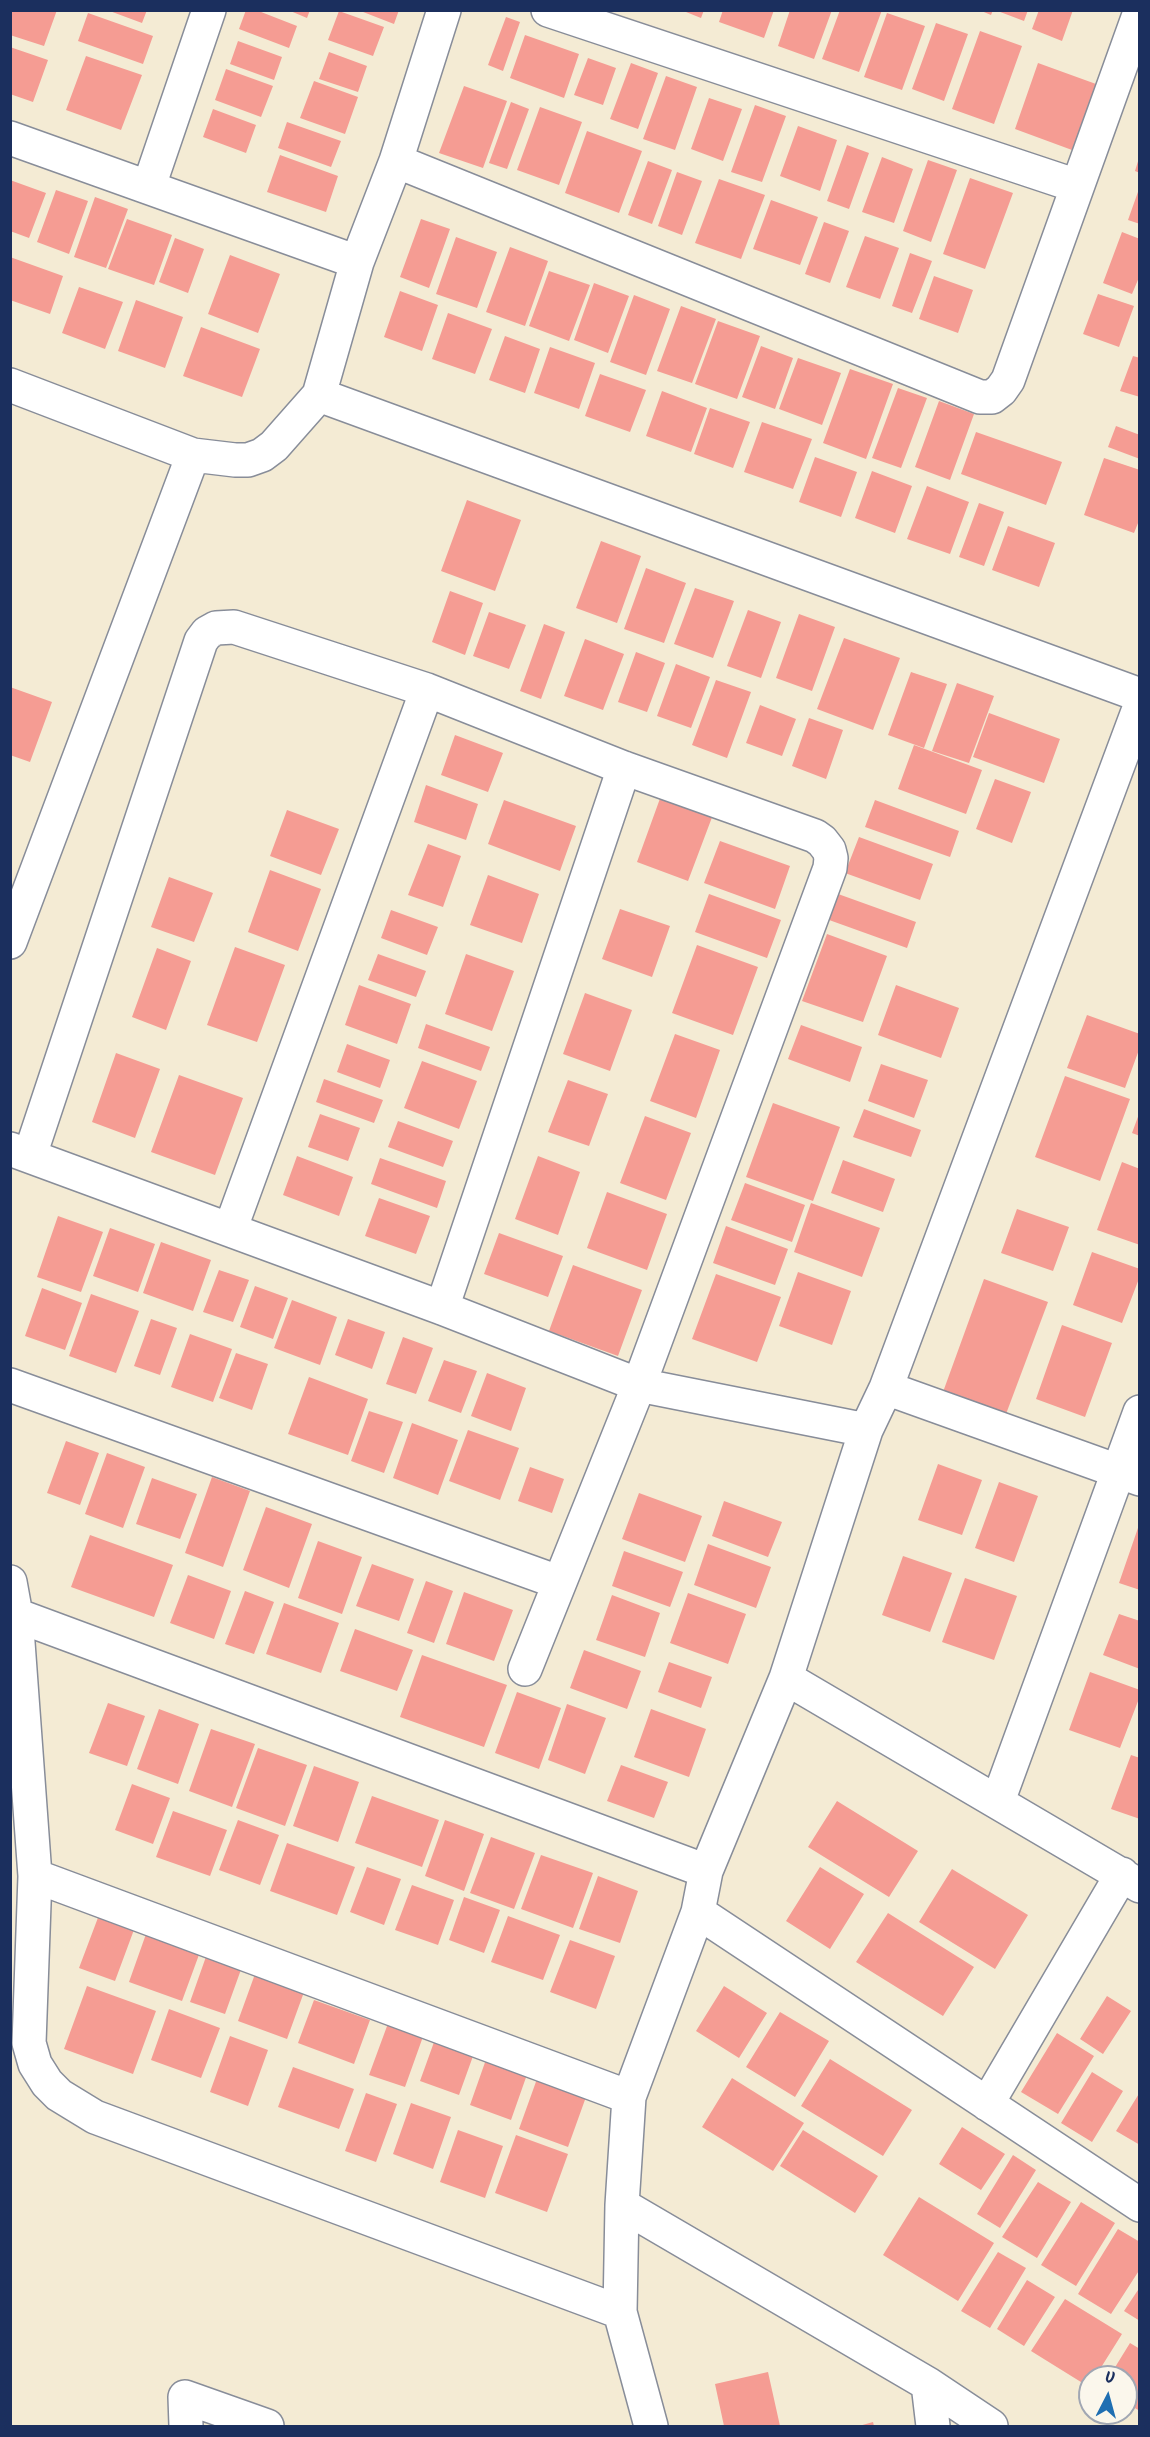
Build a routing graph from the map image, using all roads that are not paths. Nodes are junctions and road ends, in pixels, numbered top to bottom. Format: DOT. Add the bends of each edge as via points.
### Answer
graph roads {
  1 [pos="209,10"];
  2 [pos="444,10"];
  3 [pos="548,10"];
  4 [pos="1140,12"];
  5 [pos="10,138"];
  6 [pos="396,161"];
  7 [pos="149,186"];
  8 [pos="1077,186"];
  9 [pos="357,262"];
  10 [pos="10,385"];
  11 [pos="319,395"];
  12 [pos="193,455"];
  13 [pos="427,690"];
  14 [pos="1140,695"];
  15 [pos="1140,706"];
  16 [pos="624,768"];
  17 [pos="10,942"];
  18 [pos="20,1152"];
  19 [pos="230,1230"];
  20 [pos="442,1308"];
  21 [pos="10,1385"];
  22 [pos="639,1385"];
  23 [pos="886,1388"];
  24 [pos="1140,1412"];
  25 [pos="866,1430"];
  26 [pos="1129,1474"];
  27 [pos="10,1582"];
  28 [pos="558,1582"];
  29 [pos="16,1615"];
  30 [pos="525,1669"];
  31 [pos="786,1678"];
  32 [pos="998,1801"];
  33 [pos="706,1871"];
  34 [pos="35,1876"];
  35 [pos="1131,1880"];
  36 [pos="698,1912"];
  37 [pos="629,2097"];
  38 [pos="987,2103"];
  39 [pos="622,2205"];
  40 [pos="1140,2205"];
  41 [pos="620,2312"];
  42 [pos="928,2384"];
  43 [pos="186,2427"];
  44 [pos="267,2427"];
  45 [pos="651,2427"];
  46 [pos="933,2427"];
  47 [pos="990,2427"];
  1 -- 7 [label="street"];
  2 -- 6 [label="street"];
  3 -- 8 [label="street"];
  4 -- 8 [label="street"];
  5 -- 7 [label="street"];
  6 -- 8 [label="street" via="980,397 992,397 1008,380"];
  6 -- 9 [label="street"];
  7 -- 9 [label="street"];
  9 -- 11 [label="street"];
  10 -- 12 [label="street"];
  11 -- 12 [label="street" via="262,455 248,460"];
  11 -- 14 [label="street"];
  12 -- 17 [label="street"];
  13 -- 16 [label="street"];
  13 -- 18 [label="street" via="234,627 207,633"];
  13 -- 19 [label="street"];
  15 -- 23 [label="street"];
  16 -- 20 [label="street"];
  16 -- 22 [label="street" via="815,836 831,858"];
  18 -- 19 [label="street"];
  19 -- 20 [label="street"];
  20 -- 22 [label="street"];
  21 -- 28 [label="street"];
  22 -- 25 [label="street"];
  22 -- 28 [label="street"];
  23 -- 25 [label="street"];
  23 -- 26 [label="street"];
  24 -- 26 [label="street"];
  25 -- 31 [label="street"];
  26 -- 32 [label="street"];
  27 -- 29 [label="street"];
  28 -- 30 [label="street"];
  29 -- 33 [label="street"];
  29 -- 34 [label="street"];
  31 -- 32 [label="street"];
  31 -- 33 [label="street"];
  32 -- 35 [label="street"];
  33 -- 36 [label="street"];
  34 -- 37 [label="street"];
  34 -- 41 [label="street" via="29,2043 35,2064 59,2095 95,2117 126,2129"];
  35 -- 38 [label="street"];
  36 -- 37 [label="street"];
  36 -- 38 [label="street"];
  37 -- 39 [label="street"];
  38 -- 40 [label="street"];
  39 -- 41 [label="street"];
  39 -- 42 [label="street"];
  41 -- 45 [label="street"];
  42 -- 46 [label="street"];
  42 -- 47 [label="street"];
  43 -- 44 [label="street" via="185,2397"];
}
